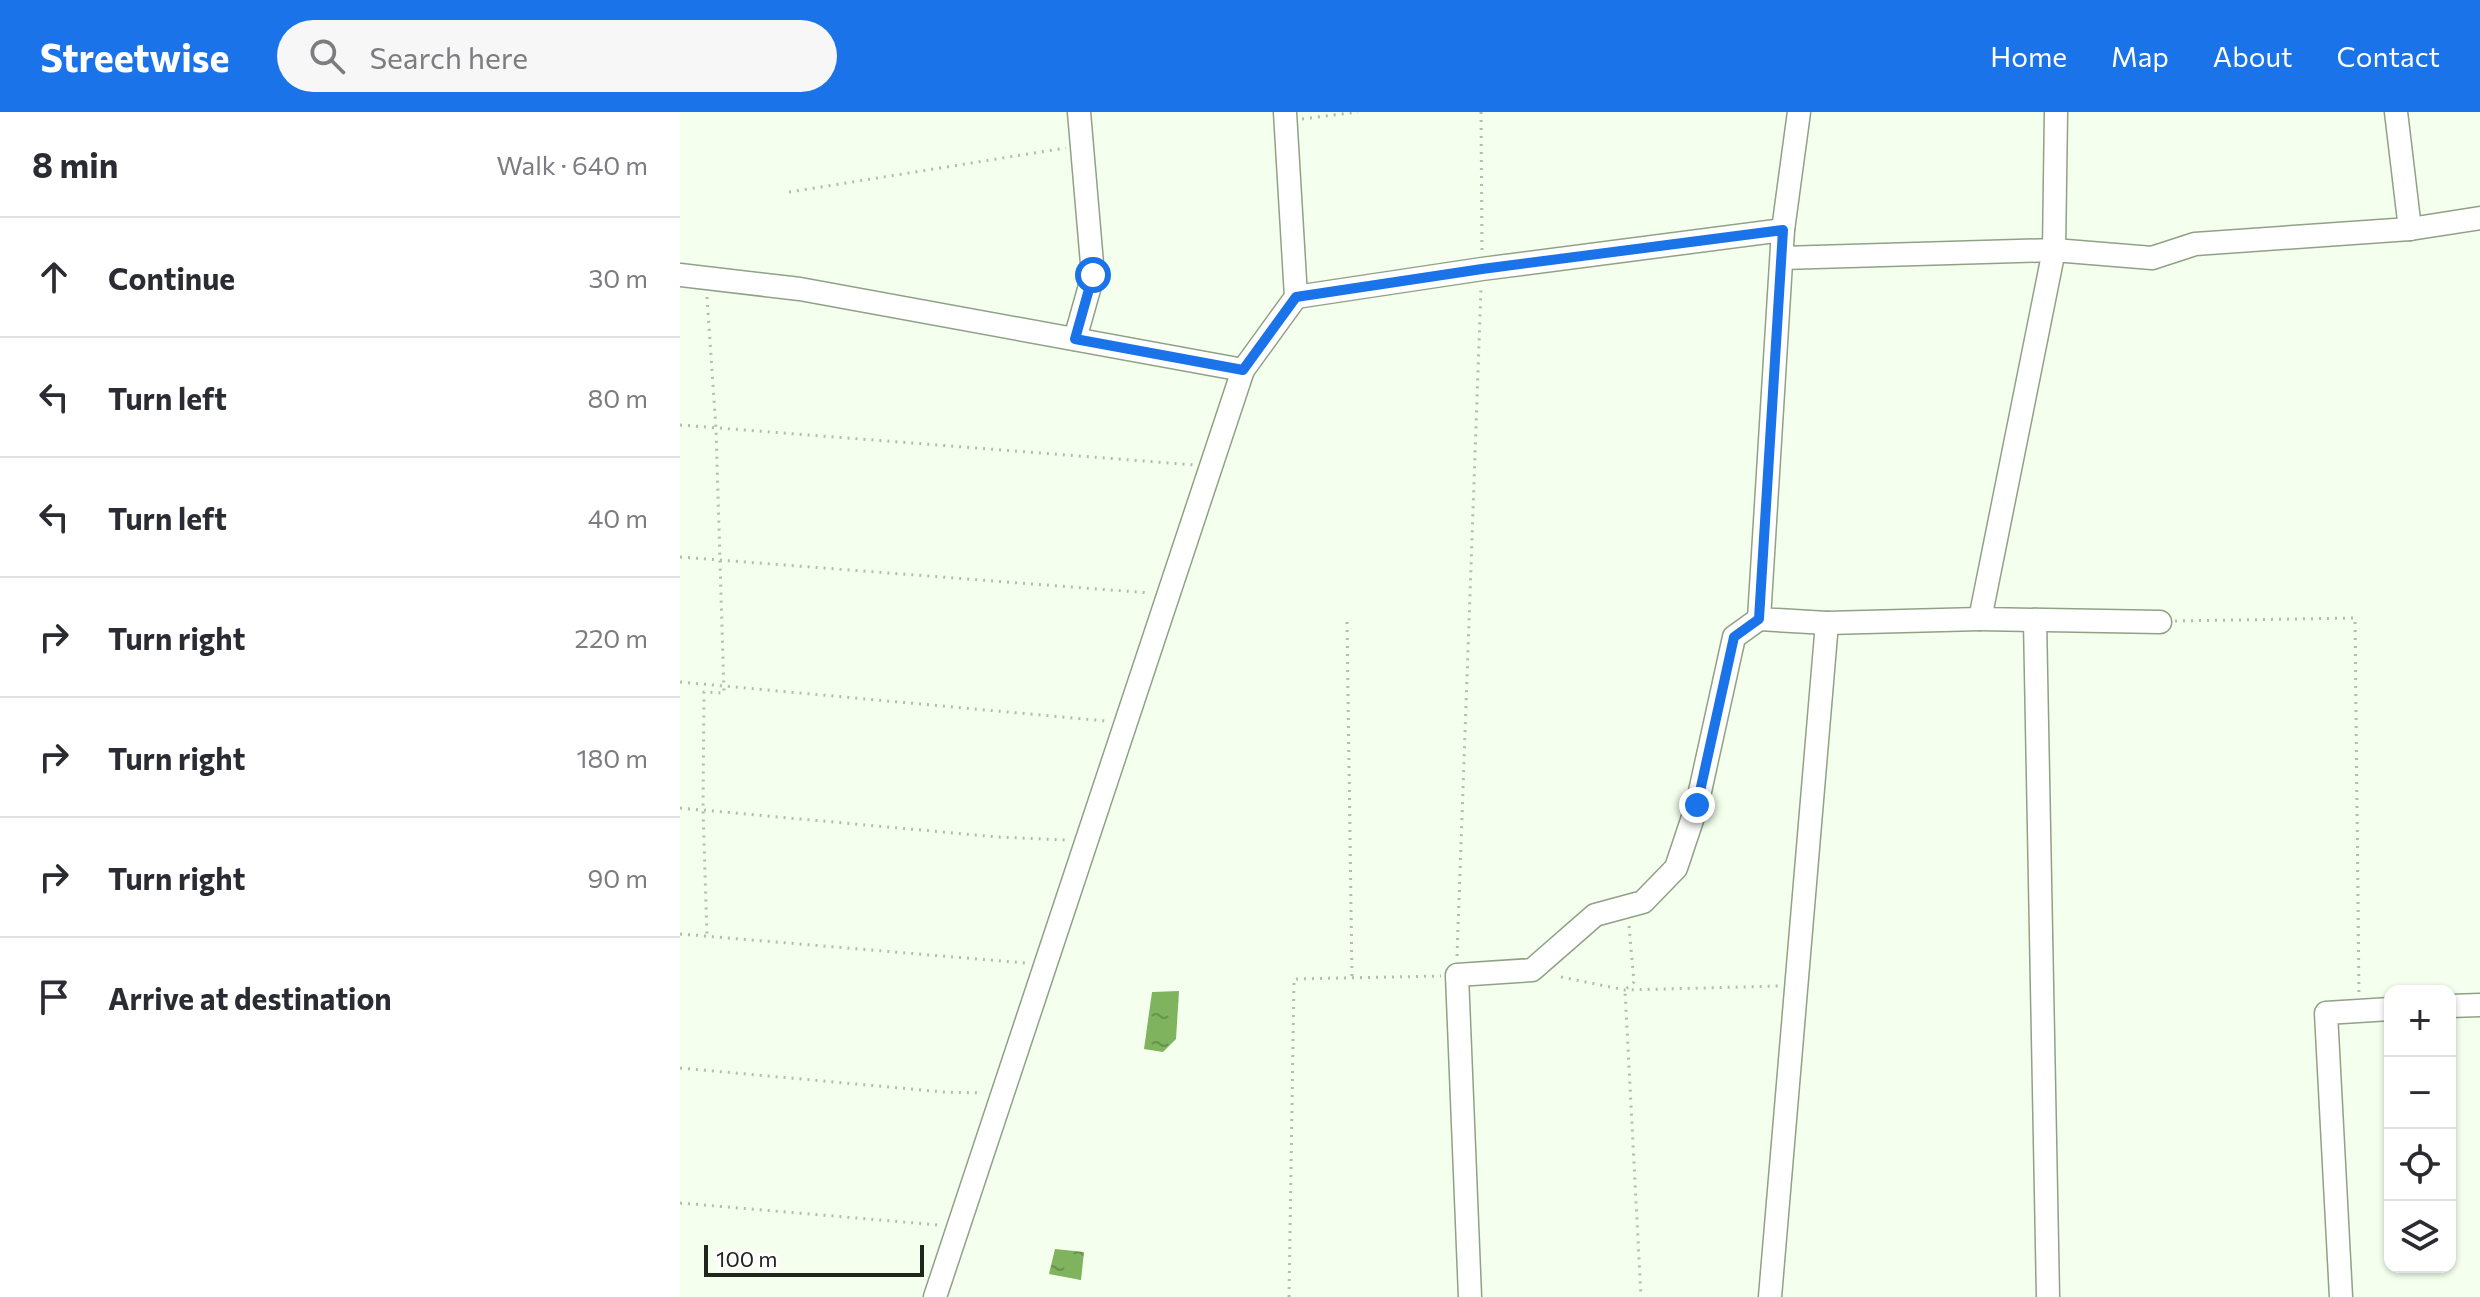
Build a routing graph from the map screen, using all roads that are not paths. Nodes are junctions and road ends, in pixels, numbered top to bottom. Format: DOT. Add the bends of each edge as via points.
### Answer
graph roads {
  1 [pos="1079,112"];
  2 [pos="1799,112"];
  3 [pos="2056,112"];
  4 [pos="2396,112"];
  5 [pos="1285,117"];
  6 [pos="2480,218"];
  7 [pos="2410,229"];
  8 [pos="1783,230"];
  9 [pos="2054,250"];
  10 [pos="1782,258"];
  11 [pos="680,275"];
  12 [pos="1296,297"];
  13 [pos="1075,339"];
  14 [pos="1243,370"];
  15 [pos="1759,619"];
  16 [pos="1980,619"];
  17 [pos="2035,620"];
  18 [pos="2160,622"];
  19 [pos="1827,623"];
  20 [pos="2480,1005"];
  21 [pos="2456,1006"];
  22 [pos="2384,1009"];
  23 [pos="935,1297"];
  24 [pos="1470,1297"];
  25 [pos="1770,1297"];
  26 [pos="2048,1297"];
  27 [pos="2341,1297"];
  1 -- 13 [label="street" via="1093,275"];
  2 -- 8 [label="street"];
  3 -- 9 [label="street"];
  4 -- 7 [label="street"];
  5 -- 12 [label="street"];
  6 -- 7 [label="street"];
  7 -- 9 [label="street" via="2195,244 2152,258"];
  8 -- 10 [label="street"];
  8 -- 12 [label="street"];
  9 -- 10 [label="street"];
  9 -- 16 [label="street"];
  10 -- 15 [label="street"];
  11 -- 13 [label="street" via="800,289"];
  12 -- 14 [label="street"];
  13 -- 14 [label="street"];
  14 -- 23 [label="street"];
  15 -- 19 [label="street"];
  15 -- 24 [label="street" via="1734,637 1697,805 1676,868 1643,902 1595,915 1532,970 1457,975"];
  16 -- 17 [label="street"];
  16 -- 19 [label="street"];
  17 -- 18 [label="street"];
  17 -- 26 [label="street"];
  19 -- 25 [label="street"];
  20 -- 21 [label="street"];
  22 -- 27 [label="street" via="2326,1013"];
}
